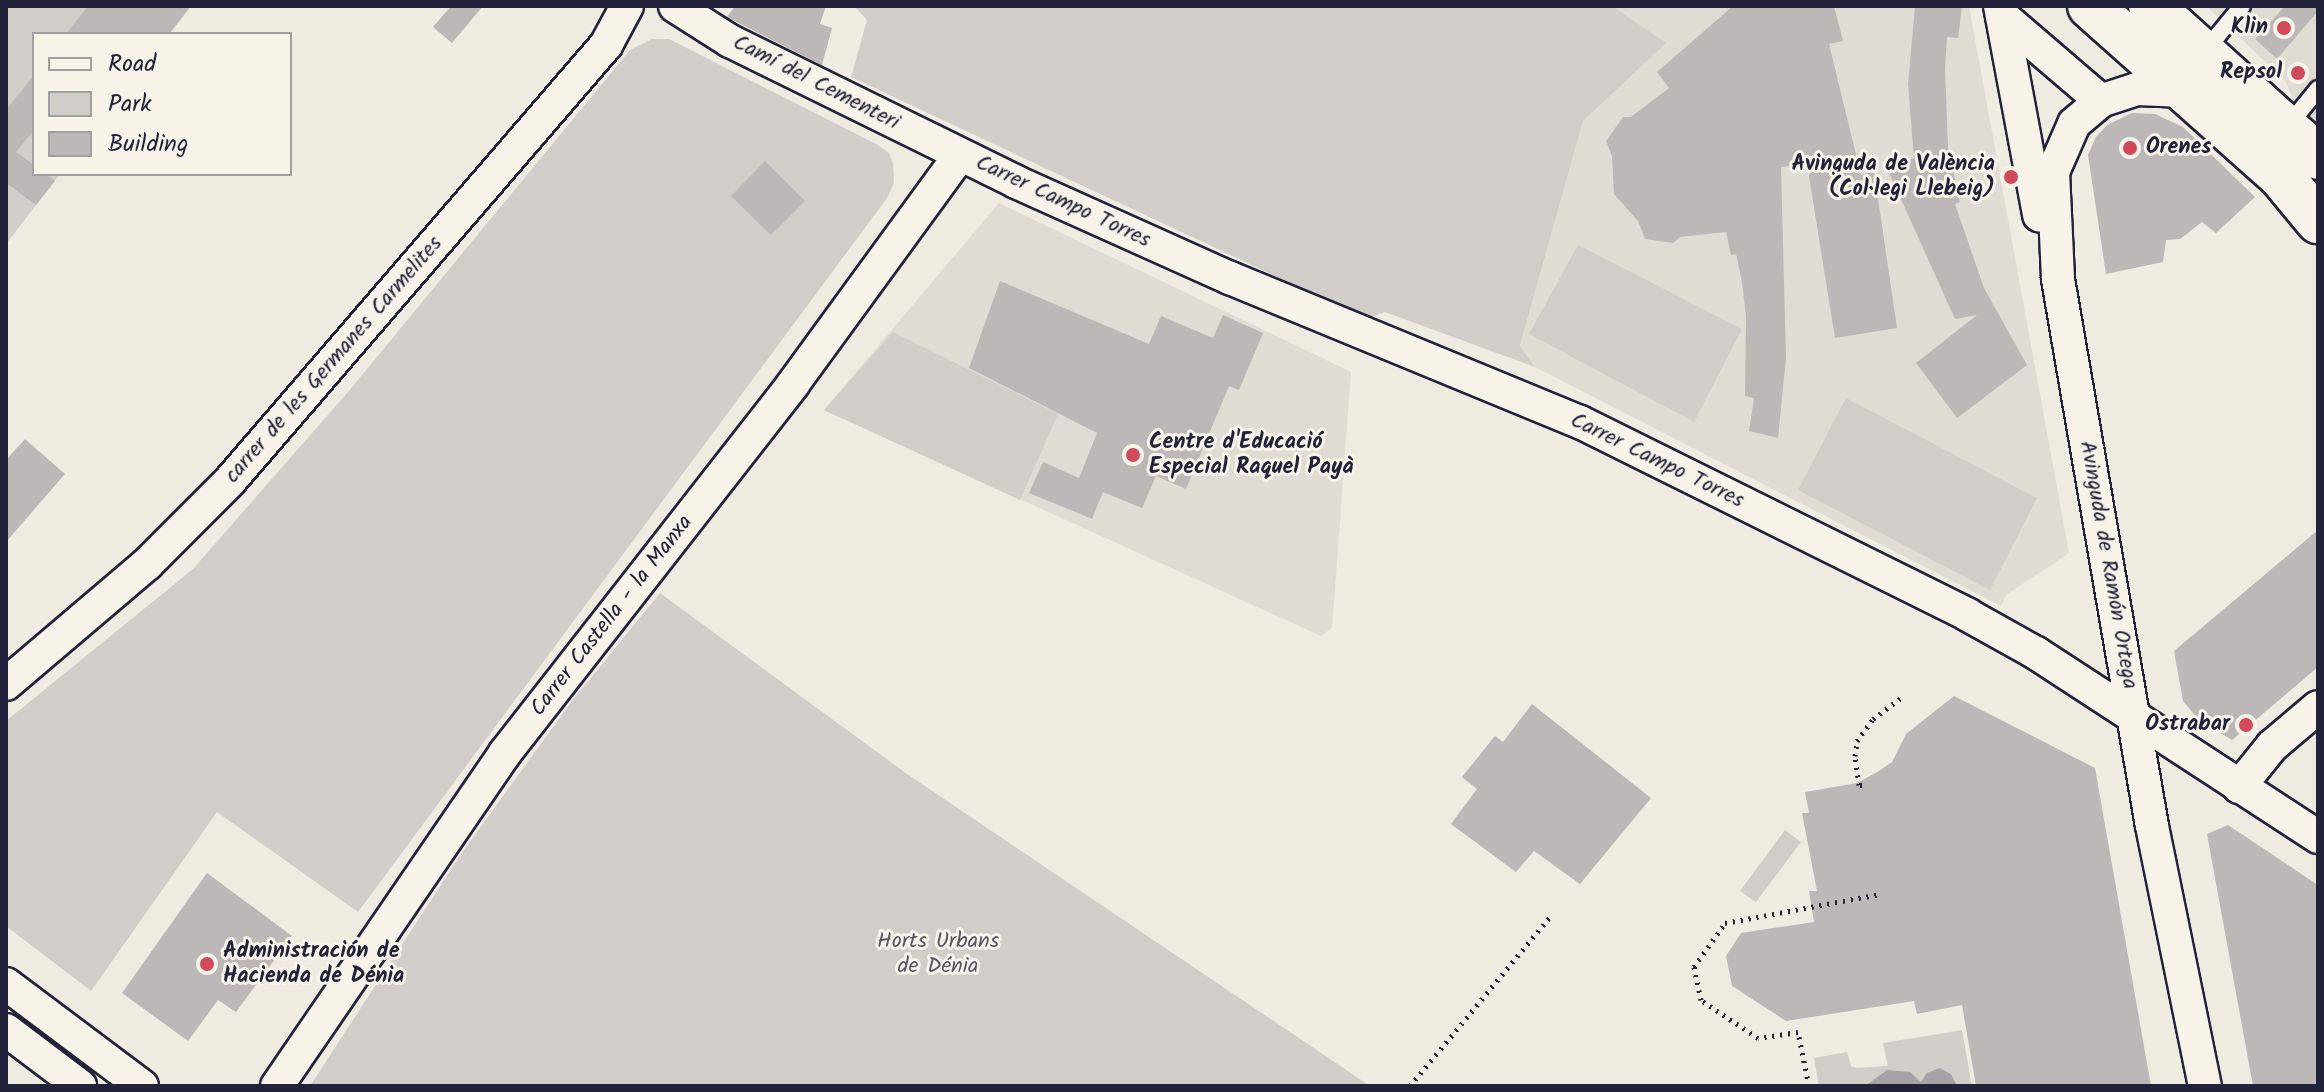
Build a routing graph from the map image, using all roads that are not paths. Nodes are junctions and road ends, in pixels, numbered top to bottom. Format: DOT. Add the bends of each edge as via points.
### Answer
graph roads {
  1 [pos="627,6"];
  2 [pos="675,6"];
  3 [pos="2090,6"];
  4 [pos="2151,6"];
  5 [pos="2242,6"];
  6 [pos="2001,11"];
  7 [pos="2203,53"];
  8 [pos="2318,86"];
  9 [pos="2184,91"];
  10 [pos="2101,101"];
  11 [pos="2293,122"];
  12 [pos="960,155"];
  13 [pos="2318,157"];
  14 [pos="2318,221"];
  15 [pos="2058,279"];
  16 [pos="6,684"];
  17 [pos="2318,707"];
  18 [pos="2134,719"];
  19 [pos="2239,787"];
  20 [pos="2318,837"];
  21 [pos="6,984"];
  22 [pos="6,1030"];
  23 [pos="80,1086"];
  24 [pos="142,1086"];
  25 [pos="277,1086"];
  26 [pos="2205,1086"];
  1 -- 16 [label="street, carrer de les Germanes Carmelites" via="606,45 229,482 147,564"];
  2 -- 12 [label="street, Camí del Cementeri" via="730,41"];
  3 -- 9 [label="main road"];
  4 -- 7 [label="main road"];
  5 -- 7 [label="lane"];
  6 -- 10 [label="street"];
  6 -- 15 [label="street, Avinguda de Ramón Ortega" via="2037,208"];
  7 -- 11 [label="main road"];
  8 -- 11 [label="lane"];
  9 -- 10 [label="street, Avinguda de Ramón Ortega" via="2137,89"];
  9 -- 14 [label="main road" via="2280,175"];
  10 -- 15 [label="street, Avinguda de Ramón Ortega" via="2074,124 2053,172"];
  11 -- 13 [label="main road"];
  12 -- 18 [label="street, Carrer Campo Torres" via="1230,278 1580,422 1968,615"];
  12 -- 25 [label="street, Carrer Castella - la Manxa" via="793,384 505,753"];
  15 -- 18 [label="street, Avinguda de Ramón Ortega"];
  17 -- 19 [label="street" via="2272,746"];
  18 -- 19 [label="street, Carrer Campo Torres"];
  18 -- 26 [label="street, Avinguda de Ramón Ortega"];
  19 -- 20 [label="street, Carrer Campo Torres"];
  21 -- 24 [label="street"];
  22 -- 23 [label="street"];
}
